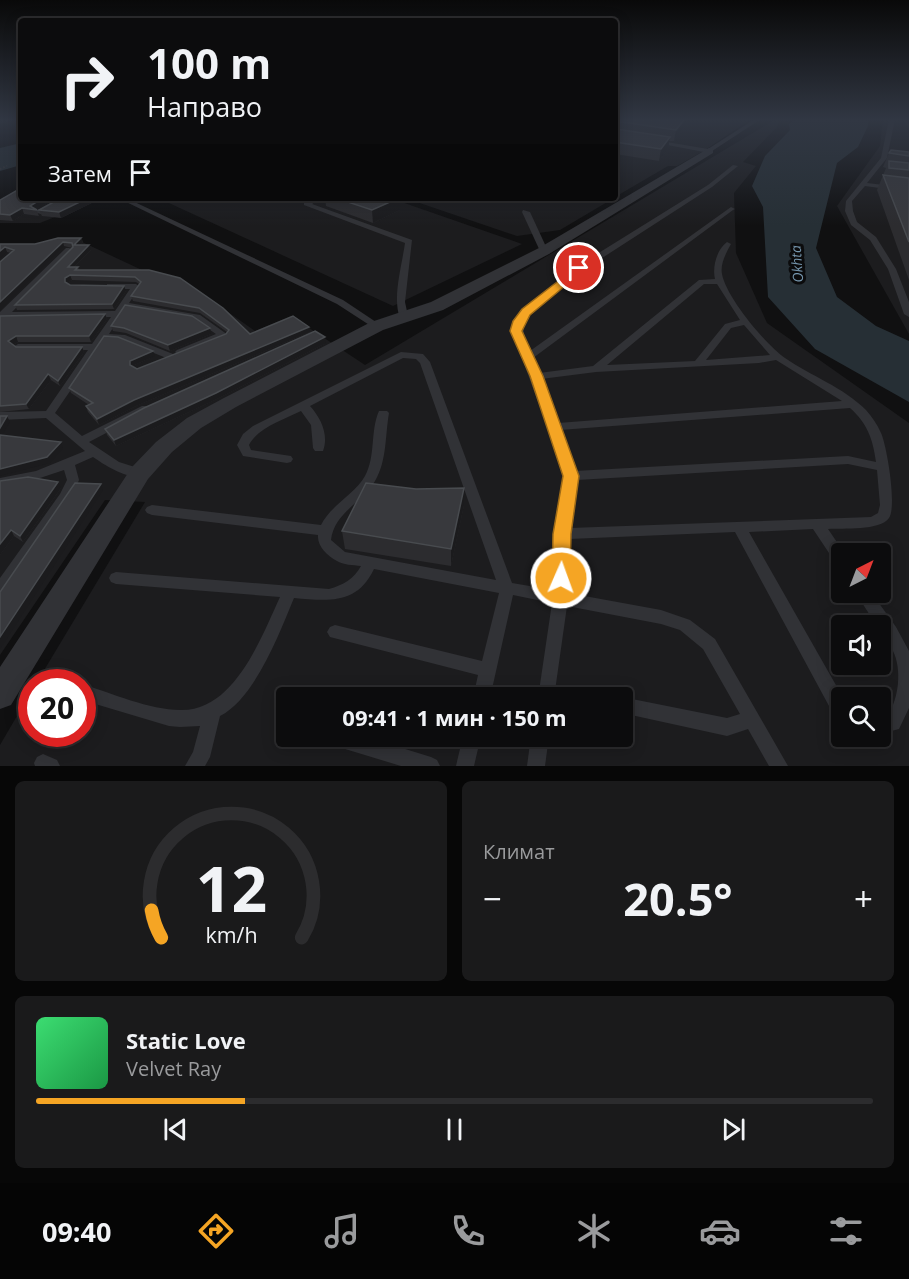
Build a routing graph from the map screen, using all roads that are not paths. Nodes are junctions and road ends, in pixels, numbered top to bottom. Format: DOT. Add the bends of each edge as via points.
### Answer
graph roads {
  1 [pos="704,155"];
  2 [pos="885,155"];
  3 [pos="735,166"];
  4 [pos="874,170"];
  5 [pos="887,171"];
  6 [pos="862,184"];
  7 [pos="909,190"];
  8 [pos="59,201"];
  9 [pos="128,201"];
  10 [pos="312,201"];
  11 [pos="731,209"];
  12 [pos="38,212"];
  13 [pos="526,212"];
  14 [pos="728,244"];
  15 [pos="69,250"];
  16 [pos="544,251"];
  17 [pos="720,281"];
  18 [pos="104,286"];
  19 [pos="123,305"];
  20 [pos="117,314"];
  21 [pos="909,314"];
  22 [pos="403,316"];
  23 [pos="1,317"];
  24 [pos="745,322"];
  25 [pos="377,326"];
  26 [pos="102,336"];
  27 [pos="18,347"];
  28 [pos="95,347"];
  29 [pos="170,356"];
  30 [pos="528,357"];
  31 [pos="778,357"];
  32 [pos="159,360"];
  33 [pos="697,363"];
  34 [pos="596,369"];
  35 [pos="537,376"];
  36 [pos="162,401"];
  37 [pos="851,404"];
  38 [pos="304,407"];
  39 [pos="383,413"];
  40 [pos="49,414"];
  41 [pos="0,416"];
  42 [pos="556,428"];
  43 [pos="82,441"];
  44 [pos="319,448"];
  45 [pos="95,451"];
  46 [pos="287,459"];
  47 [pos="69,464"];
  48 [pos="882,467"];
  49 [pos="140,473"];
  50 [pos="571,476"];
  51 [pos="0,482"];
  52 [pos="152,510"];
  53 [pos="817,525"];
  54 [pos="739,528"];
  55 [pos="324,531"];
  56 [pos="562,534"];
  57 [pos="831,545"];
  58 [pos="369,563"];
  59 [pos="116,578"];
  60 [pos="0,590"];
  61 [pos="507,590"];
  62 [pos="290,592"];
  63 [pos="560,599"];
  64 [pos="869,603"];
  65 [pos="335,632"];
  66 [pos="488,670"];
  67 [pos="484,687"];
  68 [pos="548,687"];
  69 [pos="831,693"];
  70 [pos="0,694"];
  71 [pos="96,696"];
  72 [pos="633,707"];
  73 [pos="212,714"];
  74 [pos="752,719"];
  75 [pos="891,723"];
  76 [pos="368,747"];
  77 [pos="469,747"];
  78 [pos="539,747"];
  79 [pos="194,766"];
  80 [pos="431,766"];
  81 [pos="465,766"];
  82 [pos="536,766"];
  83 [pos="779,766"];
  1 -- 16 [label="street"];
  2 -- 4 [label="lane"];
  3 -- 30 [label="lane" via="710,186 579,268 526,312 516,331"];
  4 -- 5 [label="lane"];
  4 -- 6 [label="lane"];
  6 -- 7 [label="lane"];
  6 -- 21 [label="lane" via="849,201 849,211 854,223 873,238 892,269"];
  8 -- 12 [label="lane"];
  9 -- 25 [label="lane" via="340,302"];
  10 -- 22 [label="lane" via="306,204 410,242 401,302"];
  11 -- 30 [label="lane"];
  13 -- 16 [label="lane"];
  14 -- 17 [label="lane" via="719,259"];
  15 -- 23 [label="lane"];
  16 -- 22 [label="street" via="437,306"];
  17 -- 24 [label="lane"];
  17 -- 34 [label="lane" via="702,282"];
  18 -- 19 [label="lane" via="136,287"];
  19 -- 20 [label="lane"];
  19 -- 29 [label="lane" via="197,316 223,335"];
  20 -- 23 [label="lane"];
  20 -- 26 [label="lane"];
  22 -- 25 [label="street"];
  24 -- 31 [label="lane"];
  24 -- 33 [label="lane" via="728,326"];
  25 -- 49 [label="street" via="194,423"];
  26 -- 28 [label="lane"];
  26 -- 29 [label="lane" via="122,337"];
  27 -- 28 [label="lane"];
  28 -- 40 [label="lane"];
  29 -- 32 [label="lane"];
  30 -- 35 [label="lane"];
  31 -- 33 [label="lane"];
  31 -- 37 [label="lane"];
  33 -- 34 [label="lane"];
  34 -- 35 [label="lane"];
  35 -- 42 [label="lane"];
  36 -- 43 [label="lane"];
  37 -- 42 [label="lane"];
  37 -- 48 [label="lane" via="878,435"];
  38 -- 44 [label="lane" via="315,417"];
  38 -- 46 [label="lane" via="257,429 243,445 247,453 259,457"];
  38 -- 61 [label="lane" via="400,355 419,356"];
  39 -- 55 [label="lane" via="374,470"];
  40 -- 41 [label="lane"];
  40 -- 43 [label="lane"];
  42 -- 50 [label="lane"];
  43 -- 45 [label="lane"];
  45 -- 47 [label="lane"];
  45 -- 49 [label="lane" via="124,471"];
  47 -- 51 [label="lane" via="23,480"];
  47 -- 60 [label="lane" via="73,480 66,496"];
  48 -- 50 [label="lane" via="848,460"];
  48 -- 53 [label="lane" via="884,516 873,522"];
  49 -- 70 [label="street"];
  50 -- 56 [label="lane"];
  52 -- 55 [label="lane"];
  53 -- 54 [label="lane"];
  53 -- 57 [label="lane"];
  54 -- 56 [label="lane"];
  54 -- 69 [label="lane"];
  55 -- 58 [label="lane" via="324,542 340,557"];
  56 -- 63 [label="lane"];
  58 -- 61 [label="lane"];
  58 -- 62 [label="lane" via="365,575 343,592"];
  59 -- 62 [label="lane"];
  61 -- 63 [label="lane"];
  61 -- 66 [label="lane"];
  62 -- 73 [label="lane" via="249,676 231,699"];
  63 -- 68 [label="lane"];
  63 -- 74 [label="lane" via="661,617 685,626 708,644"];
  64 -- 75 [label="lane" via="903,656 906,682 902,710"];
  65 -- 66 [label="lane"];
  66 -- 67 [label="lane"];
  71 -- 73 [label="lane" via="179,719"];
  72 -- 74 [label="lane" via="727,727"];
  73 -- 79 [label="lane" via="201,757"];
  74 -- 83 [label="lane"];
  76 -- 80 [label="lane"];
  77 -- 81 [label="lane"];
  78 -- 82 [label="lane"];
}
